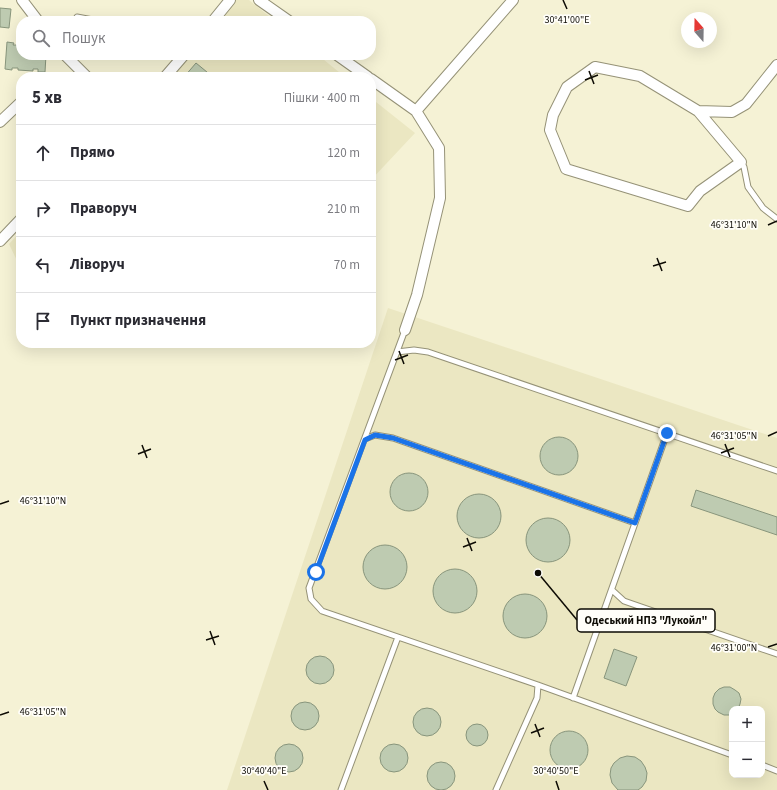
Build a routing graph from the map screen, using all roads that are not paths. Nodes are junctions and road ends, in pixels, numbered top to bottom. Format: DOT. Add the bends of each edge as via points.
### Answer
graph roads {
  1 [pos="22,0"];
  2 [pos="230,0"];
  3 [pos="259,0"];
  4 [pos="513,0"];
  5 [pos="34,16"];
  6 [pos="217,16"];
  7 [pos="282,16"];
  8 [pos="71,60"];
  9 [pos="180,60"];
  10 [pos="344,60"];
  11 [pos="777,65"];
  12 [pos="82,72"];
  13 [pos="169,72"];
  14 [pos="361,72"];
  15 [pos="376,83"];
  16 [pos="16,107"];
  17 [pos="416,111"];
  18 [pos="698,111"];
  19 [pos="0,122"];
  20 [pos="741,162"];
  21 [pos="777,219"];
  22 [pos="16,224"];
  23 [pos="0,241"];
  24 [pos="405,330"];
  25 [pos="397,352"];
  26 [pos="667,433"];
  27 [pos="365,440"];
  28 [pos="777,471"];
  29 [pos="635,523"];
  30 [pos="612,590"];
  31 [pos="398,637"];
  32 [pos="777,654"];
  33 [pos="538,685"];
  34 [pos="573,698"];
  35 [pos="729,754"];
  36 [pos="765,767"];
  37 [pos="777,771"];
  38 [pos="341,790"];
  39 [pos="496,790"];
  1 -- 5 [label="street"];
  2 -- 6 [label="street"];
  3 -- 7 [label="street"];
  4 -- 17 [label="street"];
  8 -- 12 [label="street"];
  9 -- 13 [label="street"];
  10 -- 14 [label="street"];
  11 -- 18 [label="street" via="746,104 732,112"];
  15 -- 17 [label="street"];
  16 -- 19 [label="street"];
  17 -- 24 [label="street" via="439,148 440,198 417,295"];
  18 -- 20 [label="street"];
  18 -- 20 [label="street" via="640,76 595,67 567,86 553,115 550,130 566,169 688,206 700,191"];
  20 -- 21 [label="lane" via="748,187 763,208"];
  22 -- 23 [label="street"];
  24 -- 25 [label="lane"];
  25 -- 26 [label="lane" via="428,352"];
  25 -- 27 [label="lane"];
  26 -- 28 [label="lane"];
  26 -- 29 [label="lane"];
  27 -- 29 [label="lane" via="375,435 393,438"];
  27 -- 31 [label="lane" via="309,588 311,599 322,611"];
  29 -- 30 [label="lane"];
  30 -- 32 [label="lane" via="624,601"];
  30 -- 34 [label="lane"];
  31 -- 33 [label="lane"];
  31 -- 38 [label="lane"];
  33 -- 34 [label="lane"];
  33 -- 39 [label="lane" via="537,698"];
  34 -- 35 [label="lane"];
  36 -- 37 [label="lane"];
}
